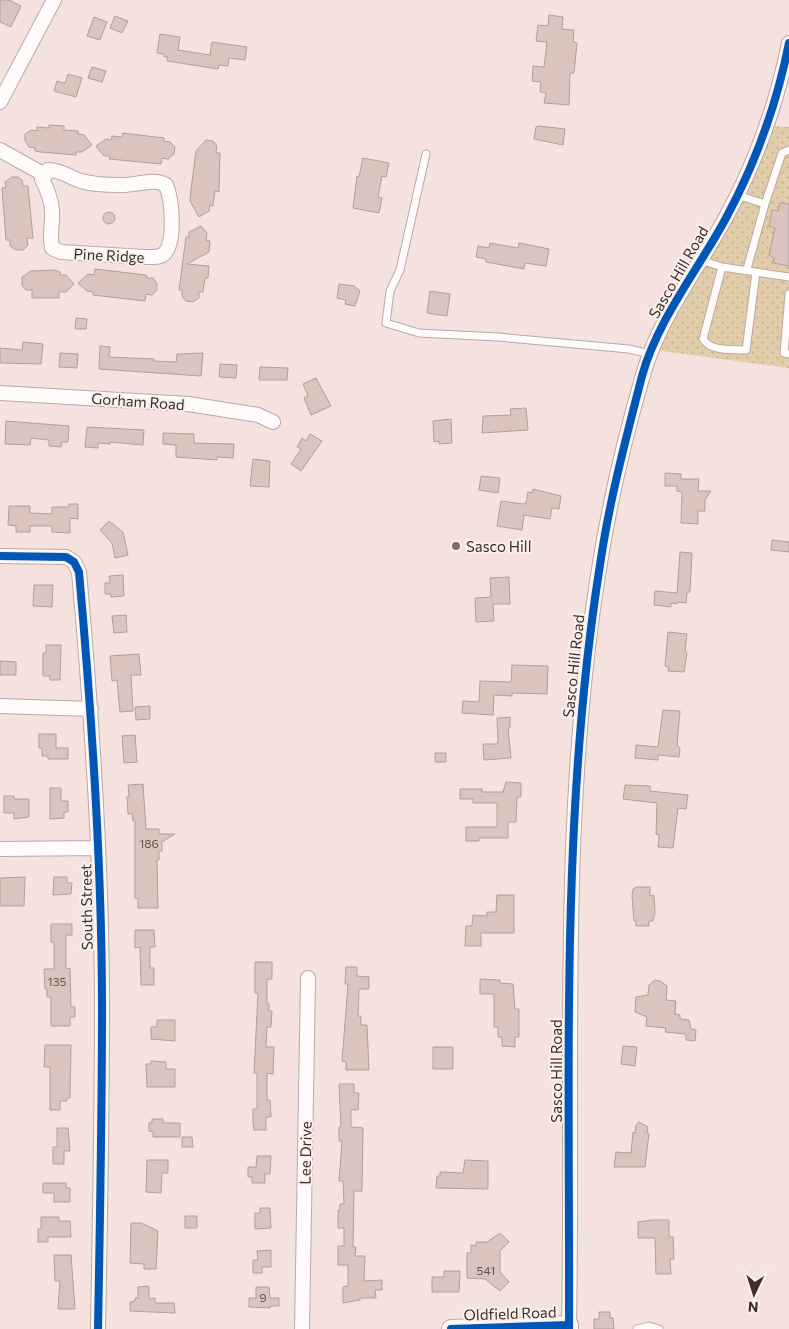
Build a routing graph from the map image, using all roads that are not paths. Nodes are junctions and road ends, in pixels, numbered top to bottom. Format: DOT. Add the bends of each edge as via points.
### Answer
graph roads {
  1 [pos="54,0"];
  2 [pos="789,43"];
  3 [pos="0,102"];
  4 [pos="0,150"];
  5 [pos="789,150"];
  6 [pos="426,154"];
  7 [pos="45,175"];
  8 [pos="737,195"];
  9 [pos="765,204"];
  10 [pos="702,260"];
  11 [pos="722,267"];
  12 [pos="747,269"];
  13 [pos="756,272"];
  14 [pos="789,277"];
  15 [pos="789,294"];
  16 [pos="650,354"];
  17 [pos="789,354"];
  18 [pos="0,393"];
  19 [pos="273,422"];
  20 [pos="0,556"];
  21 [pos="0,706"];
  22 [pos="91,709"];
  23 [pos="98,848"];
  24 [pos="0,849"];
  25 [pos="308,978"];
  26 [pos="569,1327"];
  27 [pos="98,1329"];
  28 [pos="302,1329"];
  29 [pos="451,1329"];
  30 [pos="637,1329"];
  31 [pos="660,1329"];
  1 -- 3 [label="street"];
  2 -- 8 [label="street, Sasco Hill Road" via="774,101"];
  4 -- 7 [label="street"];
  5 -- 9 [label="lane" via="782,153"];
  6 -- 16 [label="lane" via="402,262 390,291 386,323 418,333 498,336"];
  7 -- 7 [label="street, Pine Ridge" via="48,170 59,170 81,181 106,185 162,182 171,198 172,209 168,246 164,254 145,257 62,252 52,248 52,211 42,179"];
  8 -- 9 [label="lane"];
  8 -- 10 [label="street, Sasco Hill Road"];
  9 -- 12 [label="lane"];
  10 -- 11 [label="lane"];
  10 -- 16 [label="street, Sasco Hill Road"];
  11 -- 12 [label="lane"];
  11 -- 13 [label="lane" via="703,339 706,344 717,348 746,350"];
  12 -- 13 [label="lane"];
  13 -- 14 [label="lane"];
  15 -- 17 [label="lane" via="784,353"];
  16 -- 26 [label="street, Sasco Hill Road" via="600,563 580,734 571,945"];
  18 -- 19 [label="street, Gorham Road" via="188,404 258,415"];
  20 -- 22 [label="street, South Street" via="66,557 74,562 79,572"];
  21 -- 22 [label="street"];
  22 -- 23 [label="street, South Street"];
  23 -- 24 [label="street"];
  23 -- 27 [label="street, South Street" via="102,1008"];
  25 -- 28 [label="street, Lee Drive"];
  26 -- 29 [label="street, Oldfield Road"];
  30 -- 31 [label="lane" via="649,1326"];
}
